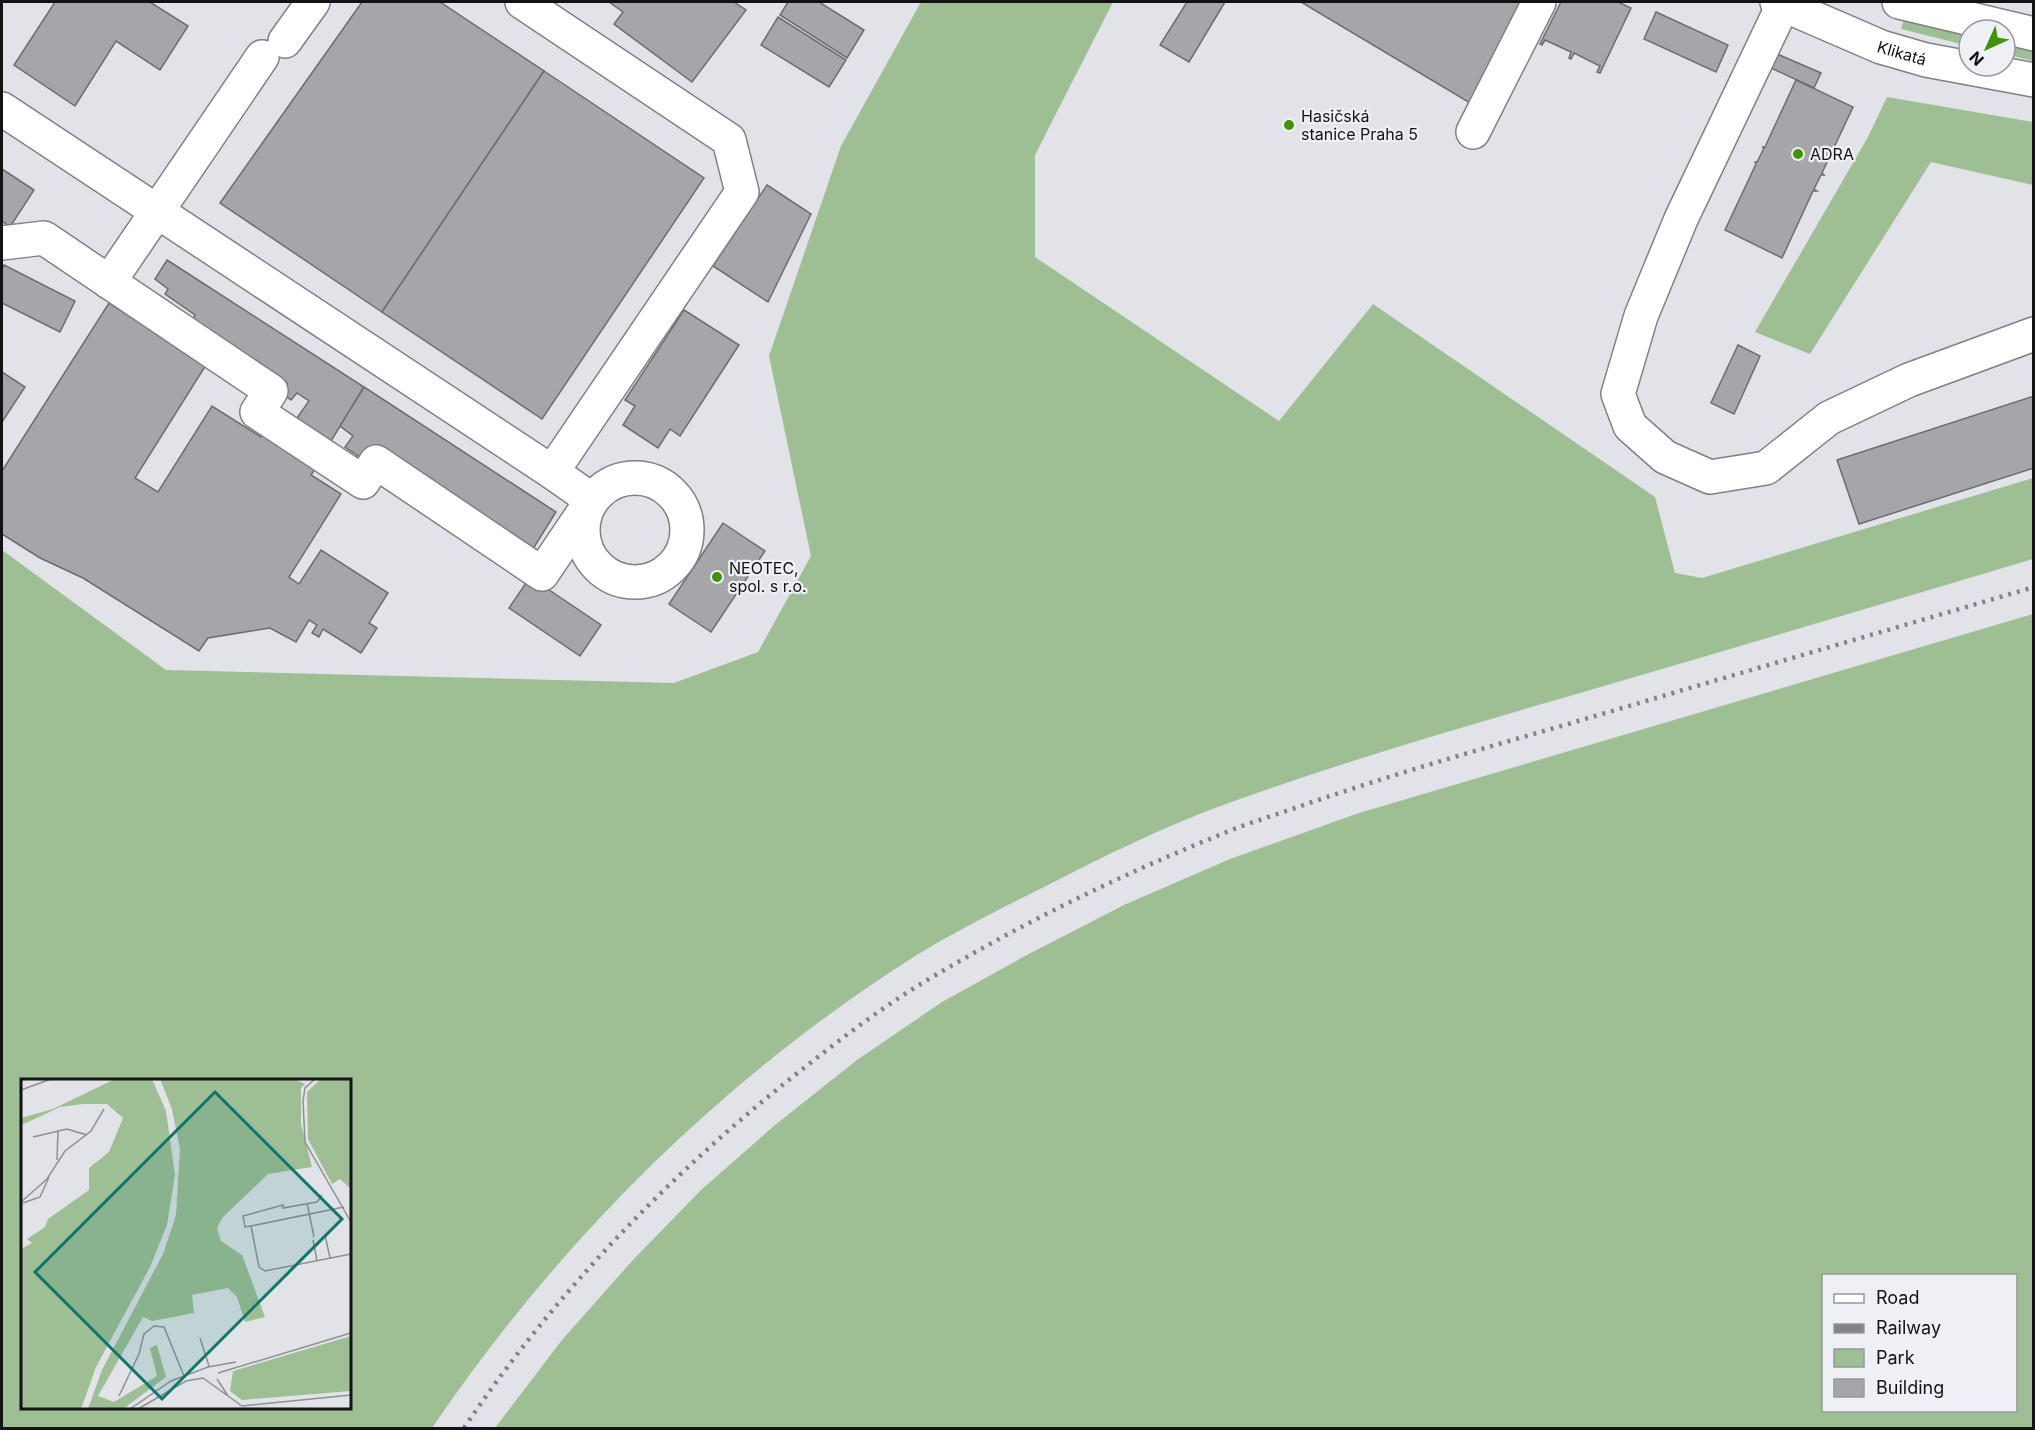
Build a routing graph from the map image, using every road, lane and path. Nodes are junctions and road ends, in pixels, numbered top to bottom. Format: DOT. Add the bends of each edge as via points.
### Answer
graph roads {
  1 [pos="313,2"];
  2 [pos="522,2"];
  3 [pos="1539,2"];
  4 [pos="1899,2"];
  5 [pos="1780,3"];
  6 [pos="2034,34"];
  7 [pos="2034,80"];
  8 [pos="2,109"];
  9 [pos="1473,132"];
  10 [pos="156,211"];
  11 [pos="2,243"];
  12 [pos="109,282"];
  13 [pos="2034,334"];
  14 [pos="552,472"];
  1 -- 10 [label="street"];
  2 -- 14 [label="street" via="729,140 742,192"];
  3 -- 9 [label="street"];
  4 -- 6 [label="street"];
  5 -- 7 [label="street, Klikatá" via="1881,47 1926,60"];
  5 -- 13 [label="street" via="1641,316 1618,394 1630,426 1665,457 1710,477 1766,468 1829,418 1909,380"];
  8 -- 10 [label="street"];
  10 -- 12 [label="street"];
  10 -- 14 [label="street"];
  11 -- 12 [label="street" via="44,238"];
  12 -- 14 [label="street" via="271,391 257,412 363,482 376,462 542,574 592,500"];
}
